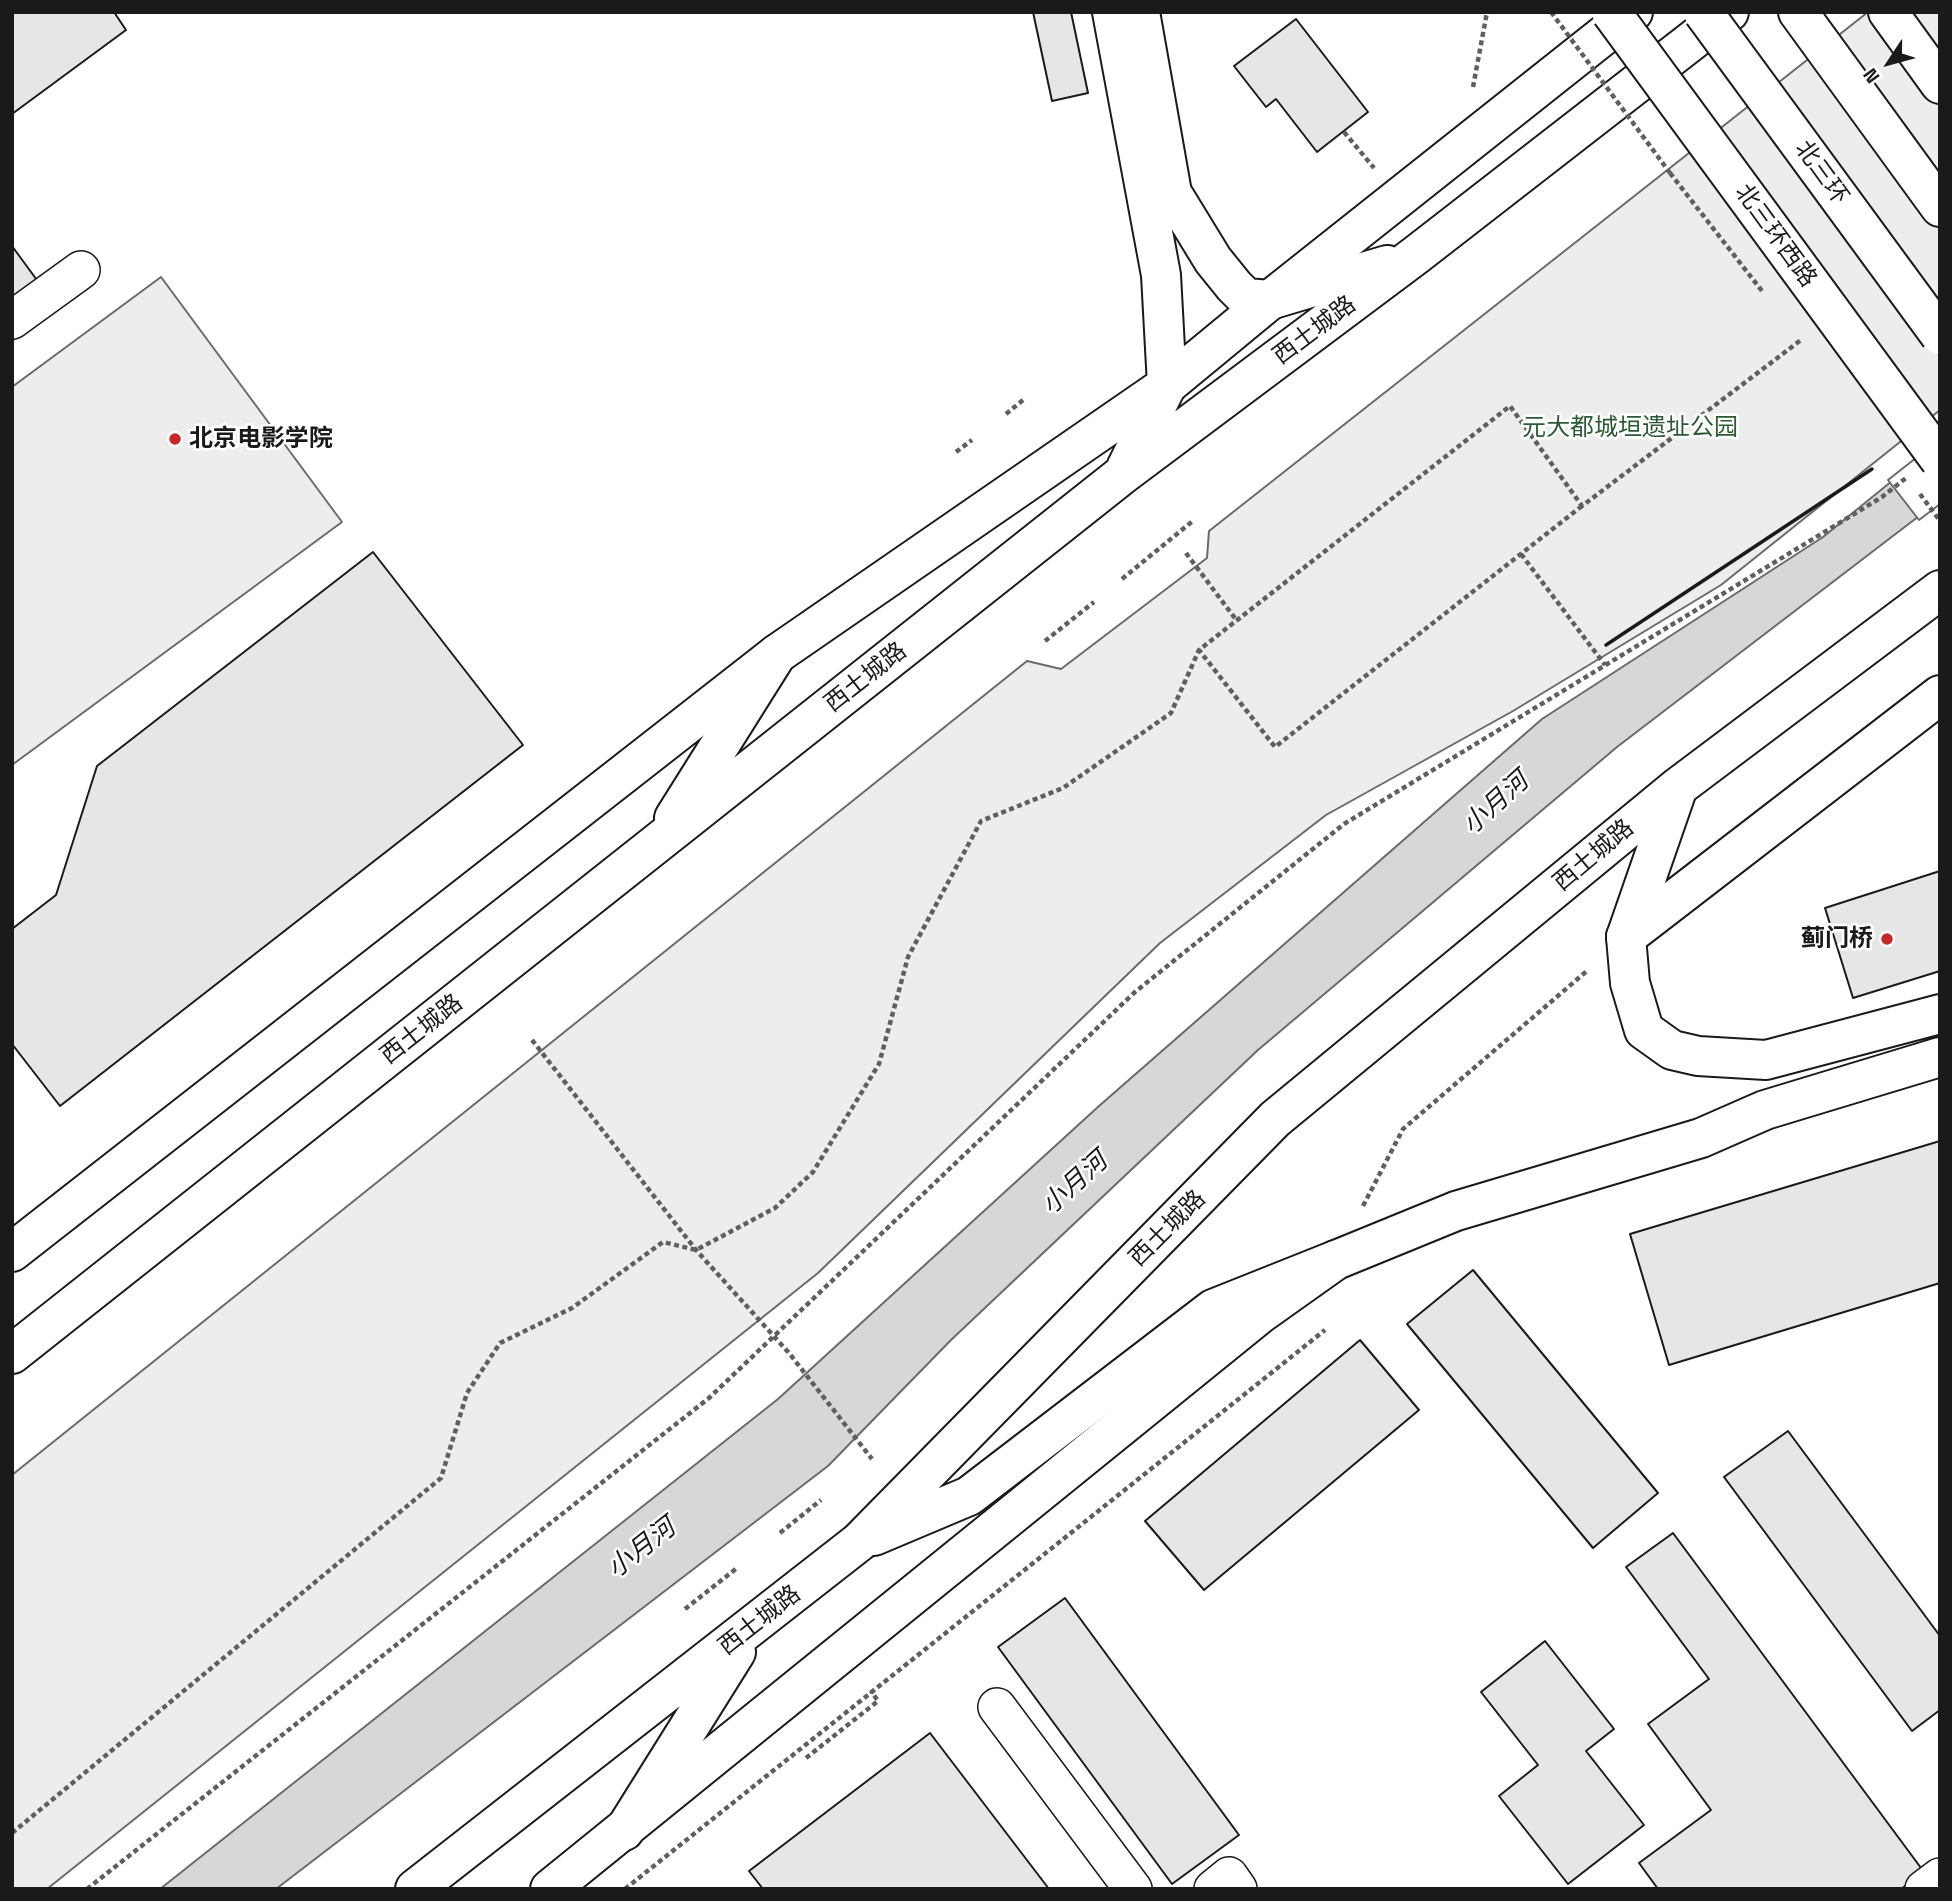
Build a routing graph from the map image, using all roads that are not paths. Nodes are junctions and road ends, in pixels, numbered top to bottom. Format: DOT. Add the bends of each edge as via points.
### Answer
graph roads {
  1 [pos="1112,12"];
  2 [pos="1140,12"];
  3 [pos="1611,12"];
  4 [pos="1633,12"];
  5 [pos="1703,12"];
  6 [pos="1729,12"];
  7 [pos="1798,12"];
  8 [pos="1888,12"];
  9 [pos="1940,84"];
  10 [pos="1940,207"];
  11 [pos="1416,256"];
  12 [pos="81,270"];
  13 [pos="1270,300"];
  14 [pos="12,320"];
  15 [pos="1940,335"];
  16 [pos="1167,385"];
  17 [pos="1940,460"];
  18 [pos="1122,475"];
  19 [pos="1940,590"];
  20 [pos="777,654"];
  21 [pos="1940,695"];
  22 [pos="1678,787"];
  23 [pos="659,843"];
  24 [pos="1626,937"];
  25 [pos="1940,1014"];
  26 [pos="1940,1057"];
  27 [pos="12,1252"];
  28 [pos="1336,1260"];
  29 [pos="12,1354"];
  30 [pos="859,1542"];
  31 [pos="751,1629"];
  32 [pos="997,1707"];
  33 [pos="624,1831"];
  34 [pos="1940,1877"];
  35 [pos="415,1889"];
  36 [pos="550,1889"];
  37 [pos="1133,1889"];
  38 [pos="1213,1889"];
  39 [pos="1238,1889"];
  40 [pos="1924,1889"];
  1 -- 16 [label="main road" via="1161,275"];
  2 -- 13 [label="main road" via="1172,193 1234,286 1246,298"];
  3 -- 17 [label="main road, 北三环西路, bridge"];
  4 -- 13 [label="main road, 西土城路"];
  5 -- 15 [label="main road, 北三环, bridge"];
  6 -- 11 [label="main road, 西土城路"];
  7 -- 10 [label="main road"];
  8 -- 9 [label="main road"];
  11 -- 13 [label="main road"];
  11 -- 18 [label="main road, 西土城路"];
  12 -- 14 [label="street"];
  13 -- 16 [label="main road, 西土城路"];
  16 -- 18 [label="main road"];
  16 -- 20 [label="main road, 西土城路"];
  18 -- 23 [label="main road, 西土城路"];
  19 -- 22 [label="main road, 西土城路"];
  20 -- 23 [label="main road"];
  20 -- 27 [label="main road, 西土城路"];
  21 -- 24 [label="main road"];
  22 -- 24 [label="main road"];
  22 -- 30 [label="main road, 西土城路" via="1275,1119"];
  23 -- 29 [label="main road, 西土城路"];
  24 -- 25 [label="main road" via="1630,983 1644,1030 1672,1051 1766,1060"];
  26 -- 28 [label="main road" via="1765,1110 1701,1138 1456,1211"];
  28 -- 30 [label="main road" via="1213,1309 969,1496"];
  28 -- 33 [label="main road" via="1260,1314"];
  30 -- 31 [label="main road, 西土城路"];
  31 -- 33 [label="main road"];
  31 -- 35 [label="main road, 西土城路"];
  32 -- 37 [label="street"];
  33 -- 36 [label="main road"];
  34 -- 40 [label="street"];
  38 -- 39 [label="street" via="1229,1876"];
}
